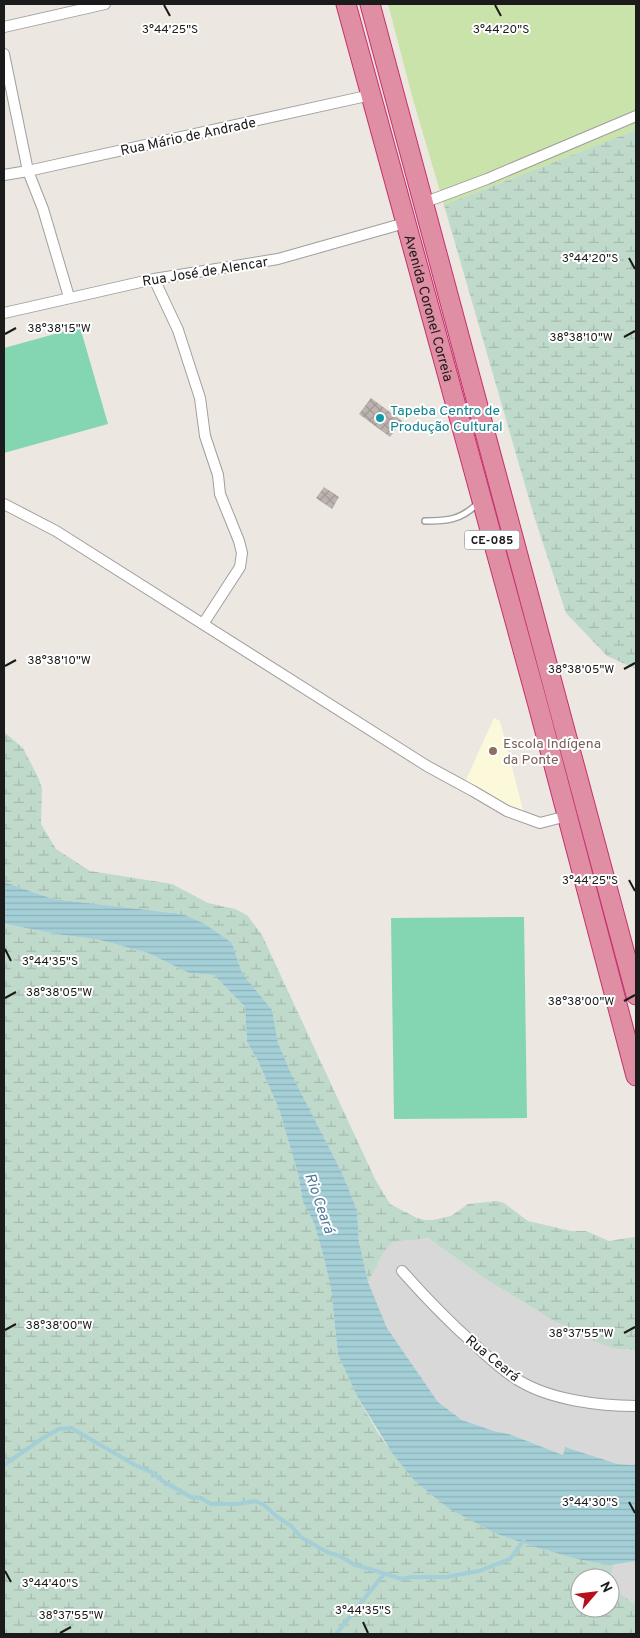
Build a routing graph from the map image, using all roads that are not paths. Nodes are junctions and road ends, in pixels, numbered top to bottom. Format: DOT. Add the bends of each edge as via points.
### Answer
graph roads {
  1 [pos="105,4"];
  2 [pos="346,4"];
  3 [pos="370,4"];
  4 [pos="4,27"];
  5 [pos="4,54"];
  6 [pos="371,95"];
  7 [pos="636,116"];
  8 [pos="28,171"];
  9 [pos="4,175"];
  10 [pos="423,203"];
  11 [pos="405,223"];
  12 [pos="154,279"];
  13 [pos="69,297"];
  14 [pos="4,313"];
  15 [pos="481,500"];
  16 [pos="4,504"];
  17 [pos="426,520"];
  18 [pos="203,624"];
  19 [pos="567,816"];
  20 [pos="636,995"];
  21 [pos="636,1076"];
  22 [pos="402,1271"];
  23 [pos="636,1406"];
  1 -- 4 [label="street"];
  2 -- 6 [label="highway, Avenida Coronel Correia / CE-085"];
  3 -- 10 [label="highway, Avenida Coronel Correia / CE-085"];
  5 -- 8 [label="street"];
  6 -- 8 [label="street, Rua Mário de Andrade"];
  6 -- 11 [label="highway, Avenida Coronel Correia / CE-085"];
  7 -- 10 [label="street"];
  8 -- 9 [label="street, Rua Mário de Andrade"];
  8 -- 13 [label="street" via="43,208"];
  10 -- 20 [label="highway, Avenida Coronel Correia / CE-085"];
  11 -- 12 [label="street, Rua José de Alencar" via="278,259"];
  11 -- 15 [label="highway, Avenida Coronel Correia / CE-085"];
  12 -- 13 [label="street, Rua José de Alencar"];
  12 -- 18 [label="street" via="178,330 200,398 205,436 218,475 220,494 242,553 240,567"];
  13 -- 14 [label="street, Rua José de Alencar"];
  15 -- 17 [label="lane" via="472,510 447,521"];
  15 -- 19 [label="highway, Avenida Coronel Correia / CE-085"];
  16 -- 18 [label="street" via="56,531"];
  18 -- 19 [label="street" via="427,766 507,811 540,823"];
  19 -- 21 [label="highway, Avenida Coronel Correia / CE-085"];
  22 -- 23 [label="street, Rua Ceará" via="431,1305 519,1381 565,1399"];
}
